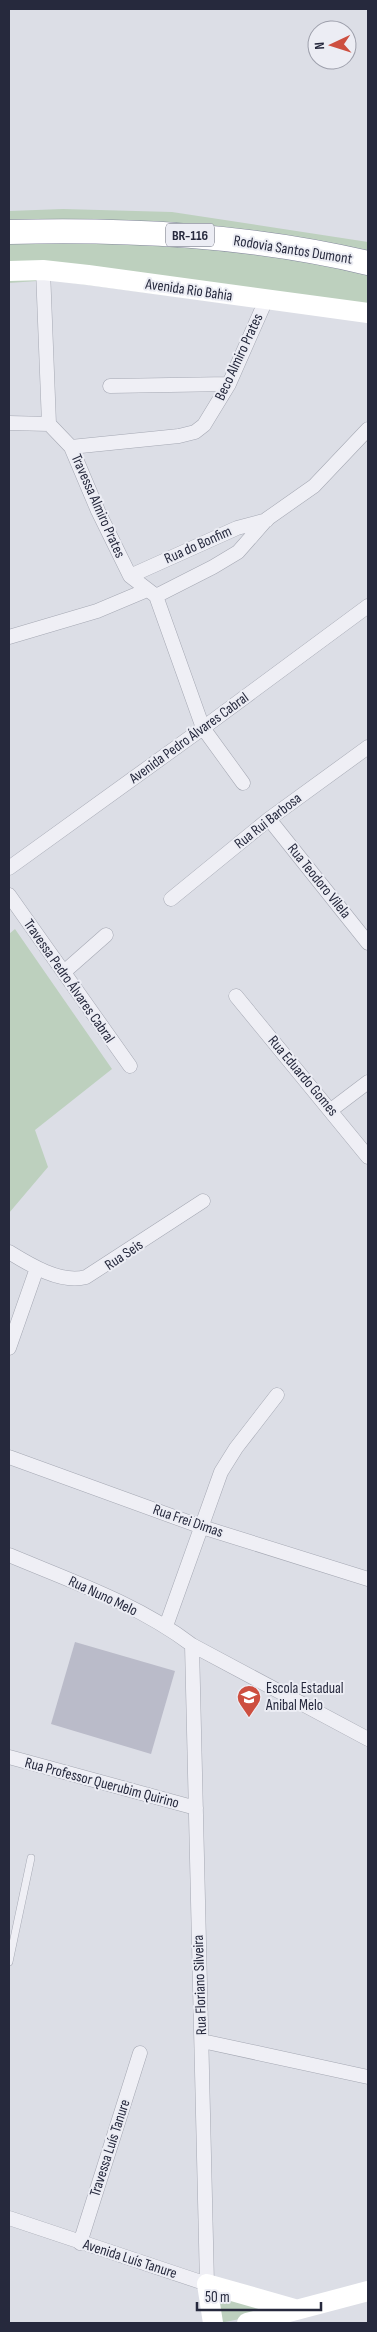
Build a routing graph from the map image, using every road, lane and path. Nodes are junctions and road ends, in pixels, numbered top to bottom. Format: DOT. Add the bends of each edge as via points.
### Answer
graph roads {
  1 [pos="9,232"];
  2 [pos="368,263"];
  3 [pos="43,270"];
  4 [pos="9,271"];
  5 [pos="266,300"];
  6 [pos="368,313"];
  7 [pos="230,384"];
  8 [pos="110,386"];
  9 [pos="9,423"];
  10 [pos="49,424"];
  11 [pos="368,429"];
  12 [pos="71,447"];
  13 [pos="267,520"];
  14 [pos="130,576"];
  15 [pos="151,593"];
  16 [pos="368,606"];
  17 [pos="9,637"];
  18 [pos="204,728"];
  19 [pos="368,747"];
  20 [pos="243,783"];
  21 [pos="269,819"];
  22 [pos="9,868"];
  23 [pos="9,895"];
  24 [pos="171,899"];
  25 [pos="364,926"];
  26 [pos="106,935"];
  27 [pos="368,943"];
  28 [pos="64,972"];
  29 [pos="236,996"];
  30 [pos="130,1066"];
  31 [pos="368,1082"];
  32 [pos="331,1110"];
  33 [pos="368,1157"];
  34 [pos="203,1201"];
  35 [pos="9,1252"];
  36 [pos="36,1268"];
  37 [pos="9,1348"];
  38 [pos="277,1395"];
  39 [pos="9,1458"];
  40 [pos="202,1526"];
  41 [pos="9,1555"];
  42 [pos="368,1579"];
  43 [pos="166,1626"];
  44 [pos="192,1645"];
  45 [pos="368,1739"];
  46 [pos="9,1757"];
  47 [pos="196,1808"];
  48 [pos="31,1858"];
  49 [pos="9,1962"];
  50 [pos="202,2041"];
  51 [pos="140,2054"];
  52 [pos="368,2077"];
  53 [pos="9,2218"];
  54 [pos="80,2243"];
  55 [pos="206,2284"];
  56 [pos="368,2291"];
  57 [pos="295,2309"];
  58 [pos="213,2323"];
  59 [pos="247,2323"];
  1 -- 2 [label="highway, Rodovia Santos Dumont / BR-116" via="166,233 262,242"];
  3 -- 4 [label="main road, Avenida Rio Bahia"];
  3 -- 5 [label="main road, Avenida Rio Bahia"];
  3 -- 10 [label="street"];
  5 -- 6 [label="main road, Avenida Rio Bahia"];
  5 -- 7 [label="street, Beco Almiro Prates"];
  7 -- 8 [label="street"];
  7 -- 12 [label="street, Beco Almiro Prates" via="204,425 195,432"];
  9 -- 10 [label="street"];
  10 -- 12 [label="street, Travessa Almiro Prates"];
  11 -- 13 [label="street, Rua do Bonfim" via="314,486"];
  12 -- 14 [label="street, Travessa Almiro Prates"];
  13 -- 14 [label="street, Rua do Bonfim" via="237,528"];
  13 -- 15 [label="street, Rua do Bonfim" via="238,552 213,567"];
  14 -- 15 [label="street, Travessa Almiro Prates"];
  15 -- 17 [label="street, Rua do Bonfim"];
  15 -- 18 [label="street"];
  16 -- 18 [label="street, Avenida Pedro Álvares Cabral"];
  18 -- 20 [label="street"];
  18 -- 22 [label="street, Avenida Pedro Álvares Cabral"];
  19 -- 21 [label="street, Rua Rui Barbosa"];
  21 -- 24 [label="street, Rua Rui Barbosa"];
  21 -- 25 [label="street, Rua Teodoro Vilela"];
  23 -- 28 [label="street, Travessa Pedro Álvares Cabral"];
  25 -- 27 [label="street, Rua Teodoro Vilela"];
  26 -- 28 [label="street"];
  28 -- 30 [label="street, Travessa Pedro Álvares Cabral"];
  29 -- 32 [label="street, Rua Eduardo Gomes"];
  31 -- 32 [label="street"];
  32 -- 33 [label="street, Rua Eduardo Gomes"];
  34 -- 36 [label="street, Rua Seis" via="86,1278 76,1280"];
  35 -- 36 [label="street, Rua Seis"];
  36 -- 37 [label="street"];
  38 -- 40 [label="street" via="221,1472"];
  39 -- 40 [label="street, Rua Frei Dimas"];
  40 -- 42 [label="street, Rua Frei Dimas"];
  40 -- 43 [label="street"];
  41 -- 43 [label="street, Rua Nuno Melo" via="97,1592"];
  43 -- 44 [label="street, Rua Nuno Melo"];
  44 -- 45 [label="street, Rua Nuno Melo"];
  44 -- 47 [label="street, Rua Floriano Silveira"];
  46 -- 47 [label="street, Rua Professor Querubim Quirino"];
  47 -- 50 [label="street, Rua Floriano Silveira"];
  48 -- 49 [label="lane"];
  50 -- 52 [label="street"];
  50 -- 55 [label="street, Rua Floriano Silveira"];
  51 -- 54 [label="street, Travessa Luís Tanure"];
  53 -- 54 [label="street, Avenida Luís Tanure"];
  54 -- 55 [label="street, Avenida Luís Tanure"];
  55 -- 57 [label="main road, Avenida Luís Tanure"];
  55 -- 58 [label="main road, Rua Floriano Silveira"];
  56 -- 57 [label="main road, Avenida Luís Tanure"];
  57 -- 59 [label="main road"];
}
